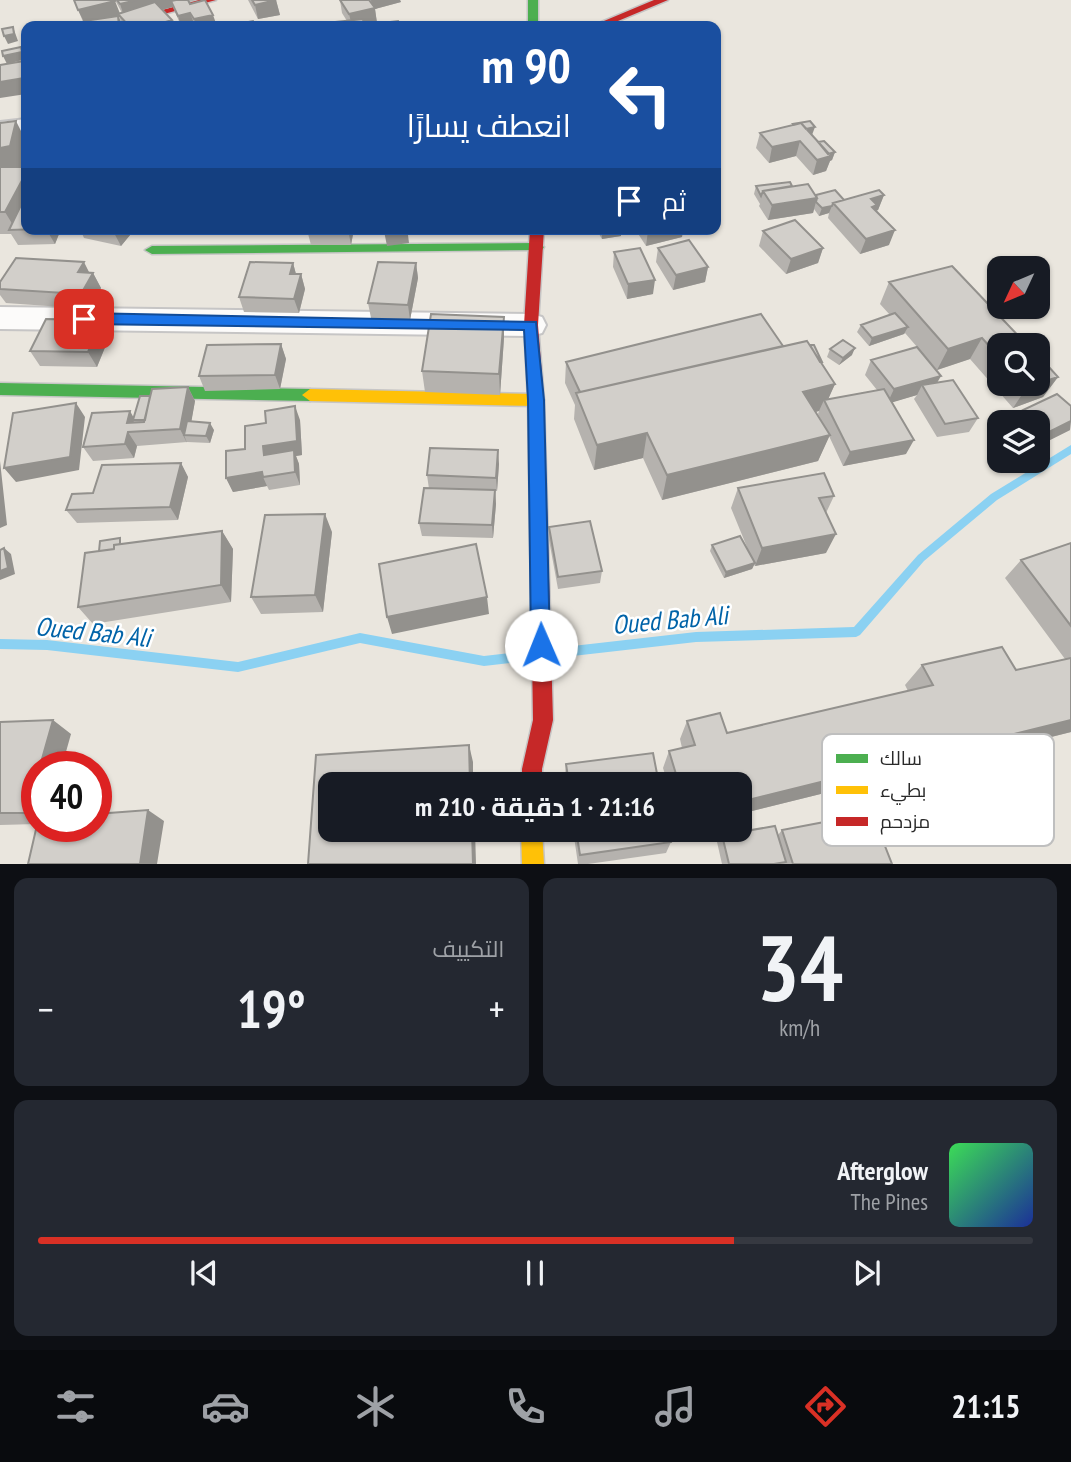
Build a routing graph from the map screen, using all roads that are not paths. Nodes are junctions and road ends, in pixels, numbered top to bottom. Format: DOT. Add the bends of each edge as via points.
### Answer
graph roads {
  1 [pos="211,0"];
  2 [pos="533,0"];
  3 [pos="663,0"];
  4 [pos="128,21"];
  5 [pos="533,21"];
  6 [pos="610,21"];
  7 [pos="21,127"];
  8 [pos="0,129"];
  9 [pos="537,235"];
  10 [pos="537,247"];
  11 [pos="152,250"];
  12 [pos="0,317"];
  13 [pos="531,325"];
  14 [pos="0,389"];
  15 [pos="536,400"];
  16 [pos="532,772"];
  17 [pos="532,842"];
  18 [pos="533,863"];
  1 -- 4 [label="street"];
  2 -- 5 [label="street"];
  3 -- 6 [label="street"];
  7 -- 8 [label="street"];
  9 -- 10 [label="street"];
  10 -- 11 [label="street"];
  10 -- 13 [label="street"];
  12 -- 13 [label="street"];
  13 -- 15 [label="street"];
  14 -- 15 [label="street"];
  15 -- 16 [label="street" via="543,720"];
  17 -- 18 [label="street"];
}
